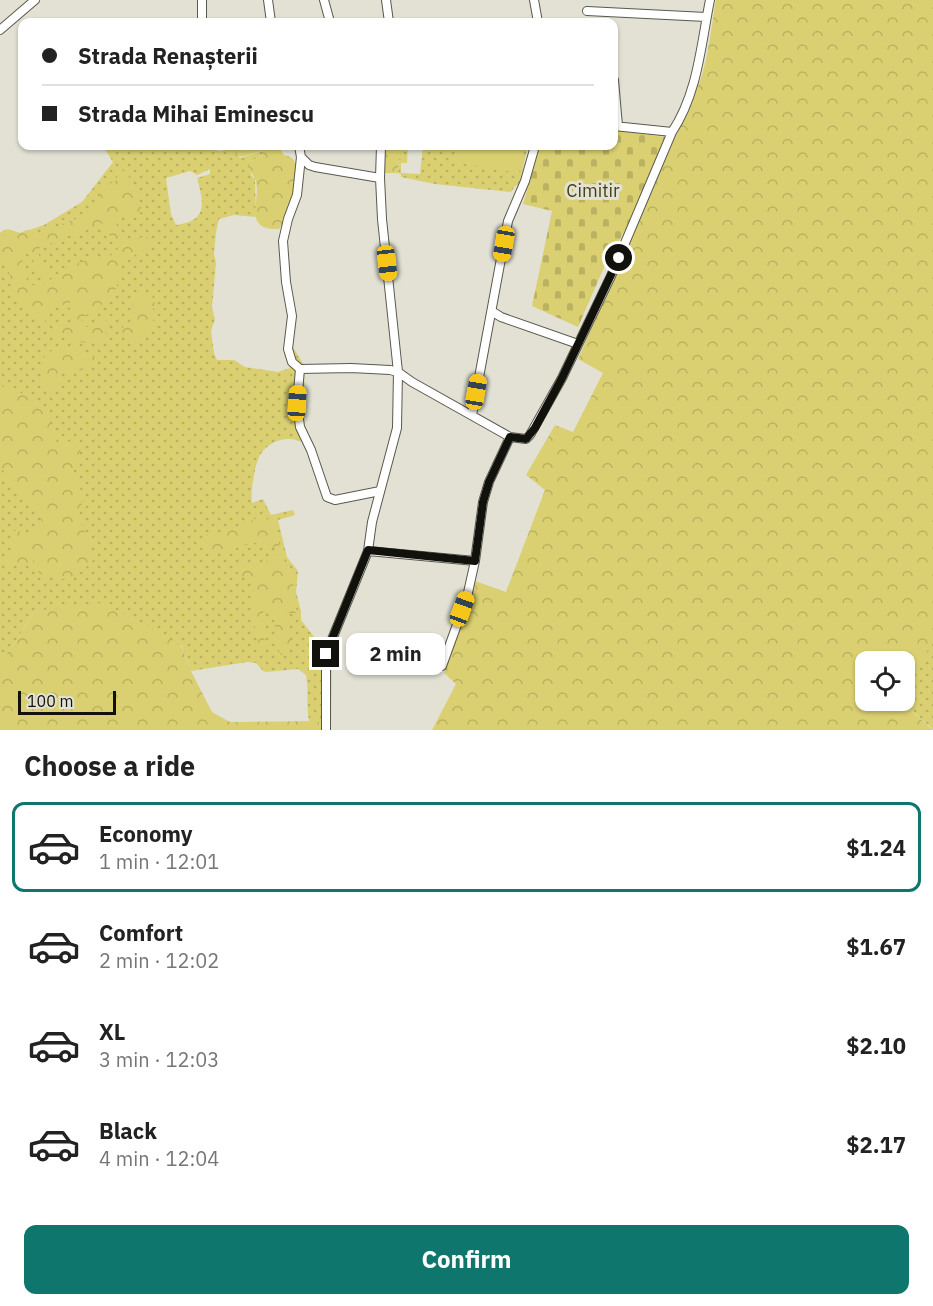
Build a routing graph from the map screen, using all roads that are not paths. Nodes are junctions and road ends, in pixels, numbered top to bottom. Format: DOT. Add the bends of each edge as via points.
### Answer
graph roads {
  1 [pos="35,0"];
  2 [pos="202,0"];
  3 [pos="268,0"];
  4 [pos="324,0"];
  5 [pos="386,0"];
  6 [pos="534,0"];
  7 [pos="710,0"];
  8 [pos="587,11"];
  9 [pos="706,17"];
  10 [pos="202,18"];
  11 [pos="270,18"];
  12 [pos="329,18"];
  13 [pos="388,18"];
  14 [pos="537,18"];
  15 [pos="0,30"];
  16 [pos="618,126"];
  17 [pos="672,132"];
  18 [pos="300,150"];
  19 [pos="381,150"];
  20 [pos="534,150"];
  21 [pos="301,157"];
  22 [pos="380,178"];
  23 [pos="493,312"];
  24 [pos="578,344"];
  25 [pos="300,369"];
  26 [pos="398,372"];
  27 [pos="412,382"];
  28 [pos="398,387"];
  29 [pos="472,415"];
  30 [pos="510,437"];
  31 [pos="380,490"];
  32 [pos="368,550"];
  33 [pos="475,561"];
  34 [pos="442,666"];
  35 [pos="326,730"];
  1 -- 15 [label="street"];
  2 -- 10 [label="street"];
  3 -- 11 [label="street"];
  4 -- 12 [label="street"];
  5 -- 13 [label="street"];
  6 -- 14 [label="street"];
  7 -- 9 [label="street"];
  8 -- 9 [label="street"];
  9 -- 17 [label="street" via="689,99"];
  16 -- 17 [label="street"];
  17 -- 24 [label="street"];
  18 -- 21 [label="street"];
  19 -- 22 [label="street"];
  20 -- 23 [label="street" via="508,222"];
  21 -- 22 [label="street" via="315,167"];
  21 -- 25 [label="street" via="297,195 283,241 292,316 288,349 292,362"];
  22 -- 26 [label="street"];
  23 -- 24 [label="street"];
  23 -- 29 [label="street"];
  24 -- 30 [label="street" via="530,435 526,439"];
  25 -- 26 [label="street"];
  25 -- 31 [label="street" via="300,426 326,494 334,500"];
  26 -- 27 [label="street"];
  26 -- 28 [label="street"];
  27 -- 28 [label="street"];
  27 -- 29 [label="street"];
  28 -- 31 [label="street" via="397,428"];
  29 -- 30 [label="street"];
  30 -- 33 [label="street" via="483,502"];
  31 -- 32 [label="street"];
  32 -- 33 [label="street"];
  32 -- 35 [label="street" via="326,654"];
  33 -- 34 [label="street" via="467,597"];
}
